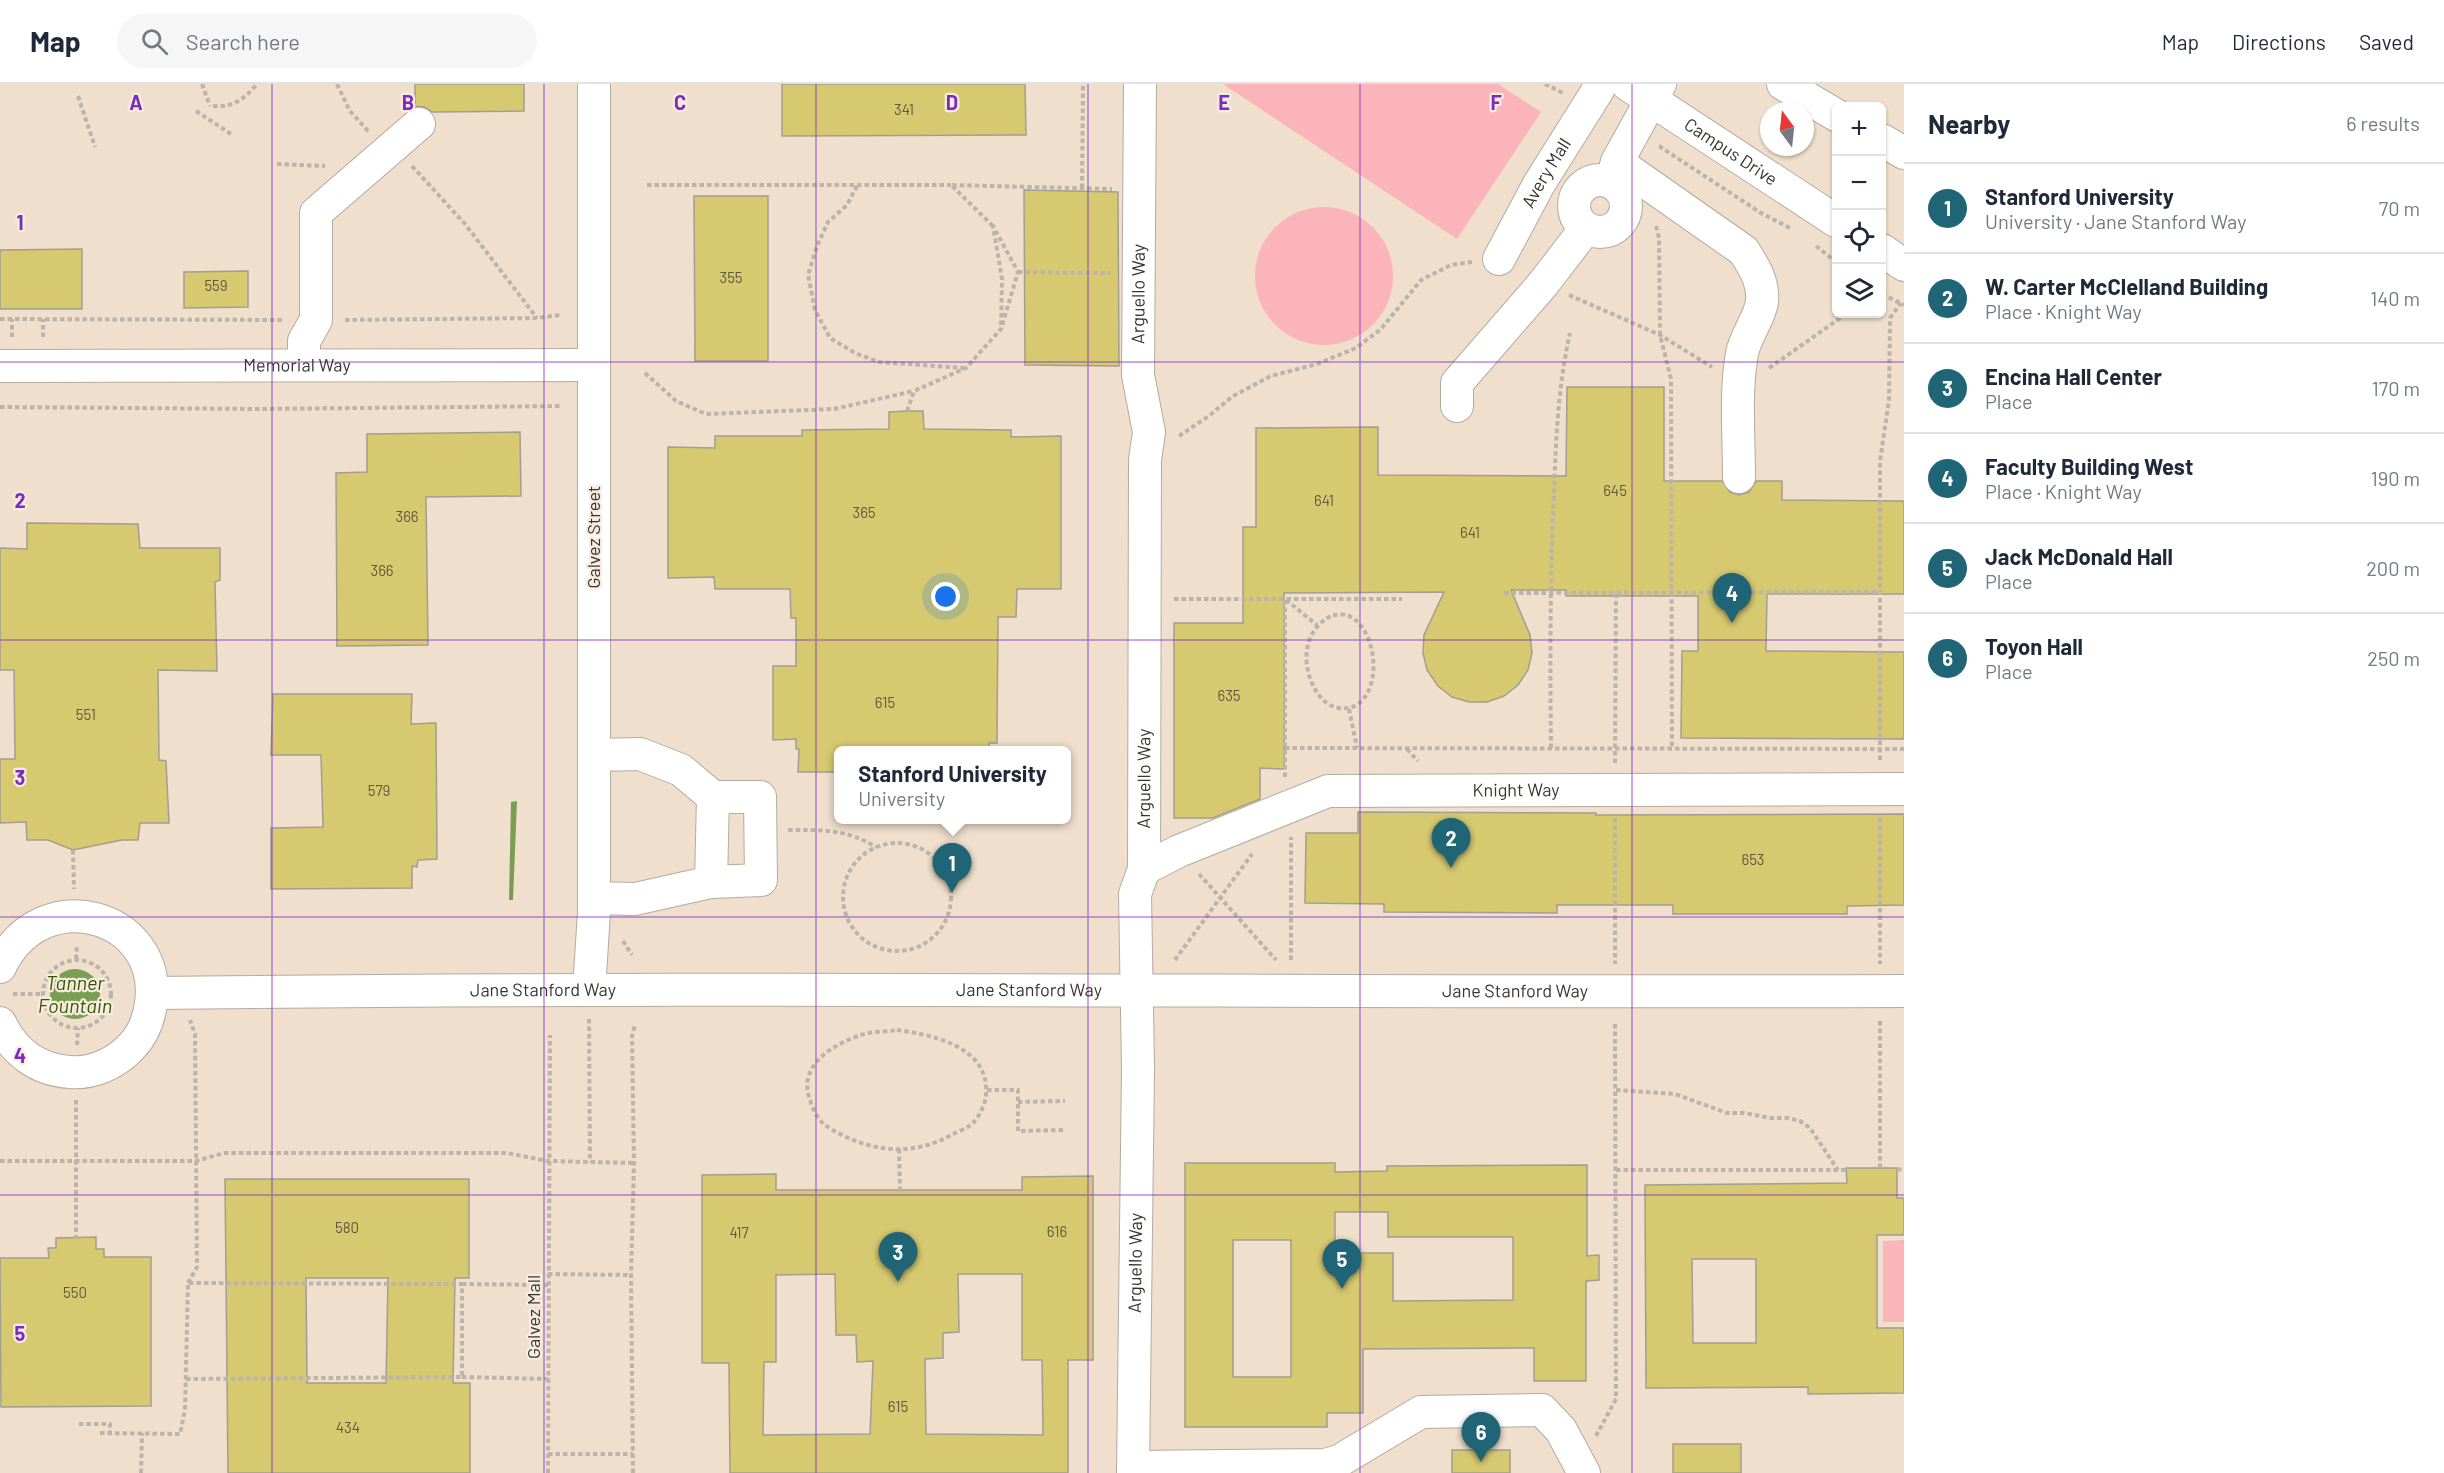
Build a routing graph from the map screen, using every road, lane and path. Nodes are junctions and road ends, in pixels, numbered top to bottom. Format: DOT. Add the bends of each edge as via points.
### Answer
graph roads {
  1 [pos="202,84"];
  2 [pos="257,84"];
  3 [pos="337,84"];
  4 [pos="594,84"];
  5 [pos="1083,84"];
  6 [pos="1140,84"];
  7 [pos="1784,84"];
  8 [pos="1633,90"];
  9 [pos="78,96"];
  10 [pos="196,111"];
  11 [pos="1832,113"];
  12 [pos="419,124"];
  13 [pos="231,134"];
  14 [pos="1650,140"];
  15 [pos="1886,143"];
  16 [pos="95,147"];
  17 [pos="1904,153"];
  18 [pos="401,157"];
  19 [pos="277,164"];
  20 [pos="337,166"];
  21 [pos="1614,172"];
  22 [pos="647,185"];
  23 [pos="951,185"];
  24 [pos="856,186"];
  25 [pos="1082,188"];
  26 [pos="1140,189"];
  27 [pos="1832,218"];
  28 [pos="1655,219"];
  29 [pos="993,226"];
  30 [pos="1791,229"];
  31 [pos="1809,240"];
  32 [pos="1886,253"];
  33 [pos="1499,259"];
  34 [pos="1832,259"];
  35 [pos="1904,265"];
  36 [pos="1018,272"];
  37 [pos="1139,273"];
  38 [pos="1544,284"];
  39 [pos="1886,296"];
  40 [pos="1903,304"];
  41 [pos="560,315"];
  42 [pos="537,318"];
  43 [pos="1840,318"];
  44 [pos="0,320"];
  45 [pos="285,320"];
  46 [pos="340,320"];
  47 [pos="1001,329"];
  48 [pos="1570,333"];
  49 [pos="1660,335"];
  50 [pos="594,364"];
  51 [pos="304,365"];
  52 [pos="0,366"];
  53 [pos="966,368"];
  54 [pos="1765,370"];
  55 [pos="1721,372"];
  56 [pos="645,373"];
  57 [pos="914,391"];
  58 [pos="561,406"];
  59 [pos="1457,406"];
  60 [pos="0,407"];
  61 [pos="907,411"];
  62 [pos="1147,446"];
  63 [pos="1739,477"];
  64 [pos="1672,592"];
  65 [pos="1880,592"];
  66 [pos="1504,593"];
  67 [pos="1550,593"];
  68 [pos="1146,598"];
  69 [pos="1402,599"];
  70 [pos="1285,600"];
  71 [pos="1317,625"];
  72 [pos="1349,709"];
  73 [pos="1285,748"];
  74 [pos="1357,748"];
  75 [pos="1551,748"];
  76 [pos="1672,748"];
  77 [pos="1880,749"];
  78 [pos="1904,749"];
  79 [pos="594,755"];
  80 [pos="1892,789"];
  81 [pos="713,797"];
  82 [pos="760,830"];
  83 [pos="876,847"];
  84 [pos="73,850"];
  85 [pos="1179,851"];
  86 [pos="1253,853"];
  87 [pos="1144,869"];
  88 [pos="711,882"];
  89 [pos="74,895"];
  90 [pos="594,898"];
  91 [pos="1220,898"];
  92 [pos="622,941"];
  93 [pos="632,955"];
  94 [pos="1175,960"];
  95 [pos="1276,960"];
  96 [pos="1880,966"];
  97 [pos="590,990"];
  98 [pos="1904,991"];
  99 [pos="1138,992"];
  100 [pos="153,993"];
  101 [pos="42,994"];
  102 [pos="4,995"];
  103 [pos="1880,1012"];
  104 [pos="188,1016"];
  105 [pos="1615,1021"];
  106 [pos="897,1023"];
  107 [pos="635,1025"];
  108 [pos="897,1030"];
  109 [pos="550,1035"];
  110 [pos="76,1090"];
  111 [pos="987,1090"];
  112 [pos="1615,1090"];
  113 [pos="1065,1101"];
  114 [pos="1018,1102"];
  115 [pos="1065,1130"];
  116 [pos="898,1149"];
  117 [pos="0,1161"];
  118 [pos="76,1161"];
  119 [pos="196,1161"];
  120 [pos="548,1161"];
  121 [pos="590,1162"];
  122 [pos="634,1163"];
  123 [pos="1880,1168"];
  124 [pos="1897,1169"];
  125 [pos="1616,1170"];
  126 [pos="1838,1170"];
  127 [pos="1846,1170"];
  128 [pos="1904,1170"];
  129 [pos="900,1190"];
  130 [pos="76,1238"];
  131 [pos="548,1274"];
  132 [pos="631,1275"];
  133 [pos="188,1283"];
  134 [pos="462,1284"];
  135 [pos="548,1285"];
  136 [pos="462,1377"];
  137 [pos="186,1379"];
  138 [pos="548,1379"];
  139 [pos="1617,1399"];
  140 [pos="80,1424"];
  141 [pos="100,1433"];
  142 [pos="110,1433"];
  143 [pos="142,1433"];
  144 [pos="548,1454"];
  145 [pos="633,1454"];
  146 [pos="1133,1470"];
  147 [pos="141,1473"];
  148 [pos="548,1473"];
  149 [pos="633,1473"];
  150 [pos="1584,1473"];
  1 -- 2 [label="path" via="212,106 227,108"];
  3 -- 18 [label="path" via="350,111"];
  4 -- 50 [label="street, Galvez Street"];
  5 -- 25 [label="path"];
  6 -- 26 [label="street, Arguello Way"];
  7 -- 11 [label="street"];
  8 -- 21 [label="street"];
  8 -- 27 [label="street, Campus Drive"];
  8 -- 33 [label="street, Avery Mall" via="1539,184"];
  9 -- 16 [label="path"];
  10 -- 13 [label="path"];
  12 -- 18 [label="street"];
  14 -- 30 [label="path"];
  15 -- 17 [label="street"];
  18 -- 42 [label="path" via="465,224"];
  18 -- 51 [label="street" via="316,213 316,320 304,341"];
  19 -- 20 [label="path"];
  21 -- 38 [label="street" via="1576,193 1573,209 1586,228"];
  21 -- 63 [label="street" via="1744,251 1754,266 1761,284 1762,304 1748,334 1740,372"];
  22 -- 24 [label="path"];
  23 -- 24 [label="path"];
  23 -- 25 [label="path"];
  23 -- 29 [label="path"];
  24 -- 53 [label="path" via="847,205 828,222 808,275 815,310 830,338 879,362"];
  25 -- 26 [label="path"];
  26 -- 37 [label="street, Arguello Way"];
  28 -- 49 [label="path" via="1659,238"];
  29 -- 36 [label="path"];
  29 -- 47 [label="path" via="1002,279"];
  31 -- 34 [label="path"];
  32 -- 35 [label="street"];
  33 -- 62 [label="path" via="1451,265 1421,280 1381,329 1356,348 1271,376 1233,396 1209,416"];
  36 -- 37 [label="path"];
  36 -- 47 [label="path"];
  37 -- 62 [label="street, Arguello Way" via="1138,375"];
  38 -- 49 [label="path"];
  38 -- 59 [label="street" via="1457,383"];
  39 -- 40 [label="path"];
  40 -- 65 [label="path" via="1890,318 1889,400 1880,461"];
  41 -- 42 [label="path"];
  42 -- 46 [label="path"];
  43 -- 54 [label="path"];
  44 -- 45 [label="path"];
  47 -- 53 [label="path"];
  48 -- 67 [label="path" via="1559,393"];
  49 -- 55 [label="path"];
  49 -- 64 [label="path" via="1671,379"];
  50 -- 51 [label="street, Memorial Way"];
  50 -- 79 [label="street, Galvez Street"];
  51 -- 52 [label="street, Memorial Way"];
  53 -- 57 [label="path"];
  56 -- 57 [label="path" via="676,401 706,414 834,409"];
  57 -- 61 [label="path"];
  58 -- 60 [label="path"];
  62 -- 68 [label="street, Arguello Way"];
  64 -- 65 [label="path"];
  64 -- 67 [label="path"];
  64 -- 76 [label="path"];
  65 -- 77 [label="path"];
  66 -- 67 [label="path"];
  67 -- 75 [label="path"];
  68 -- 70 [label="path"];
  68 -- 87 [label="street, Arguello Way"];
  69 -- 70 [label="path"];
  70 -- 71 [label="path"];
  71 -- 72 [label="path" via="1306,651 1309,677 1317,695 1332,707"];
  71 -- 72 [label="path" via="1333,615 1346,615 1360,625 1370,642 1372,682 1363,700"];
  72 -- 74 [label="path"];
  73 -- 74 [label="path"];
  74 -- 75 [label="path"];
  75 -- 76 [label="path"];
  76 -- 77 [label="path"];
  77 -- 78 [label="path"];
  77 -- 80 [label="path"];
  79 -- 81 [label="street" via="640,754 681,770"];
  79 -- 90 [label="street, Galvez Street"];
  80 -- 85 [label="street, Knight Way" via="1328,791"];
  80 -- 96 [label="path"];
  81 -- 82 [label="street" via="760,797"];
  81 -- 88 [label="street"];
  82 -- 83 [label="path" via="842,831"];
  82 -- 88 [label="street" via="761,880"];
  83 -- 83 [label="path" via="851,868 842,899 846,916 853,930 880,950 914,950 930,942 950,913 949,878 940,862 927,851 896,840"];
  84 -- 89 [label="path"];
  85 -- 87 [label="street, Knight Way"];
  85 -- 91 [label="path"];
  86 -- 91 [label="path"];
  87 -- 99 [label="street, Arguello Way" via="1135,894"];
  88 -- 90 [label="street" via="634,899"];
  90 -- 97 [label="street, Galvez Street"];
  91 -- 94 [label="path"];
  91 -- 95 [label="path"];
  92 -- 93 [label="path"];
  97 -- 99 [label="street, Jane Stanford Way"];
  97 -- 100 [label="street, Jane Stanford Way"];
  97 -- 121 [label="path"];
  98 -- 99 [label="street, Jane Stanford Way"];
  99 -- 146 [label="street, Arguello Way"];
  100 -- 102 [label="street" via="150,1017 138,1041 122,1057 98,1069 76,1073 46,1068 17,1050"];
  100 -- 102 [label="street" via="148,966 134,944 115,927 91,917 65,916 40,923 21,935 7,952"];
  101 -- 101 [label="path" via="51,1017 64,1026 78,1028 92,1025 103,1014 111,993 101,969 76,959 50,972"];
  101 -- 102 [label="path"];
  103 -- 123 [label="path"];
  104 -- 119 [label="path" via="195,1034"];
  105 -- 112 [label="path"];
  106 -- 108 [label="path"];
  107 -- 122 [label="path"];
  108 -- 111 [label="path" via="926,1034 958,1046 979,1063"];
  108 -- 116 [label="path" via="862,1034 832,1048 813,1065 807,1090 811,1106 823,1124 849,1140"];
  109 -- 120 [label="path, Galvez Mall"];
  110 -- 118 [label="path"];
  111 -- 114 [label="path" via="1018,1090"];
  111 -- 116 [label="path" via="986,1101 974,1123 945,1139"];
  112 -- 125 [label="path"];
  112 -- 126 [label="path" via="1675,1094 1727,1113 1800,1121 1810,1128"];
  113 -- 114 [label="path"];
  114 -- 115 [label="path" via="1018,1131"];
  116 -- 129 [label="path"];
  117 -- 118 [label="path"];
  118 -- 119 [label="path"];
  118 -- 130 [label="path"];
  119 -- 120 [label="path" via="224,1153 507,1153"];
  119 -- 133 [label="path" via="197,1267"];
  120 -- 121 [label="path"];
  120 -- 131 [label="path, Galvez Mall"];
  121 -- 122 [label="path"];
  122 -- 132 [label="path"];
  124 -- 128 [label="path"];
  125 -- 126 [label="path"];
  125 -- 139 [label="path"];
  126 -- 127 [label="path"];
  131 -- 132 [label="path"];
  131 -- 135 [label="path, Galvez Mall"];
  132 -- 145 [label="path"];
  133 -- 134 [label="path"];
  133 -- 137 [label="path"];
  134 -- 135 [label="path"];
  134 -- 136 [label="path"];
  135 -- 138 [label="path, Galvez Mall"];
  136 -- 137 [label="path"];
  136 -- 138 [label="path"];
  137 -- 143 [label="path" via="180,1434"];
  138 -- 144 [label="path, Galvez Mall"];
  140 -- 142 [label="path" via="110,1424"];
  141 -- 142 [label="path"];
  142 -- 143 [label="path"];
  143 -- 147 [label="path"];
  144 -- 145 [label="path"];
  144 -- 148 [label="path, Galvez Mall"];
  145 -- 149 [label="path"];
  146 -- 150 [label="street" via="1325,1465 1345,1458 1421,1412 1542,1410 1561,1430"];
}
